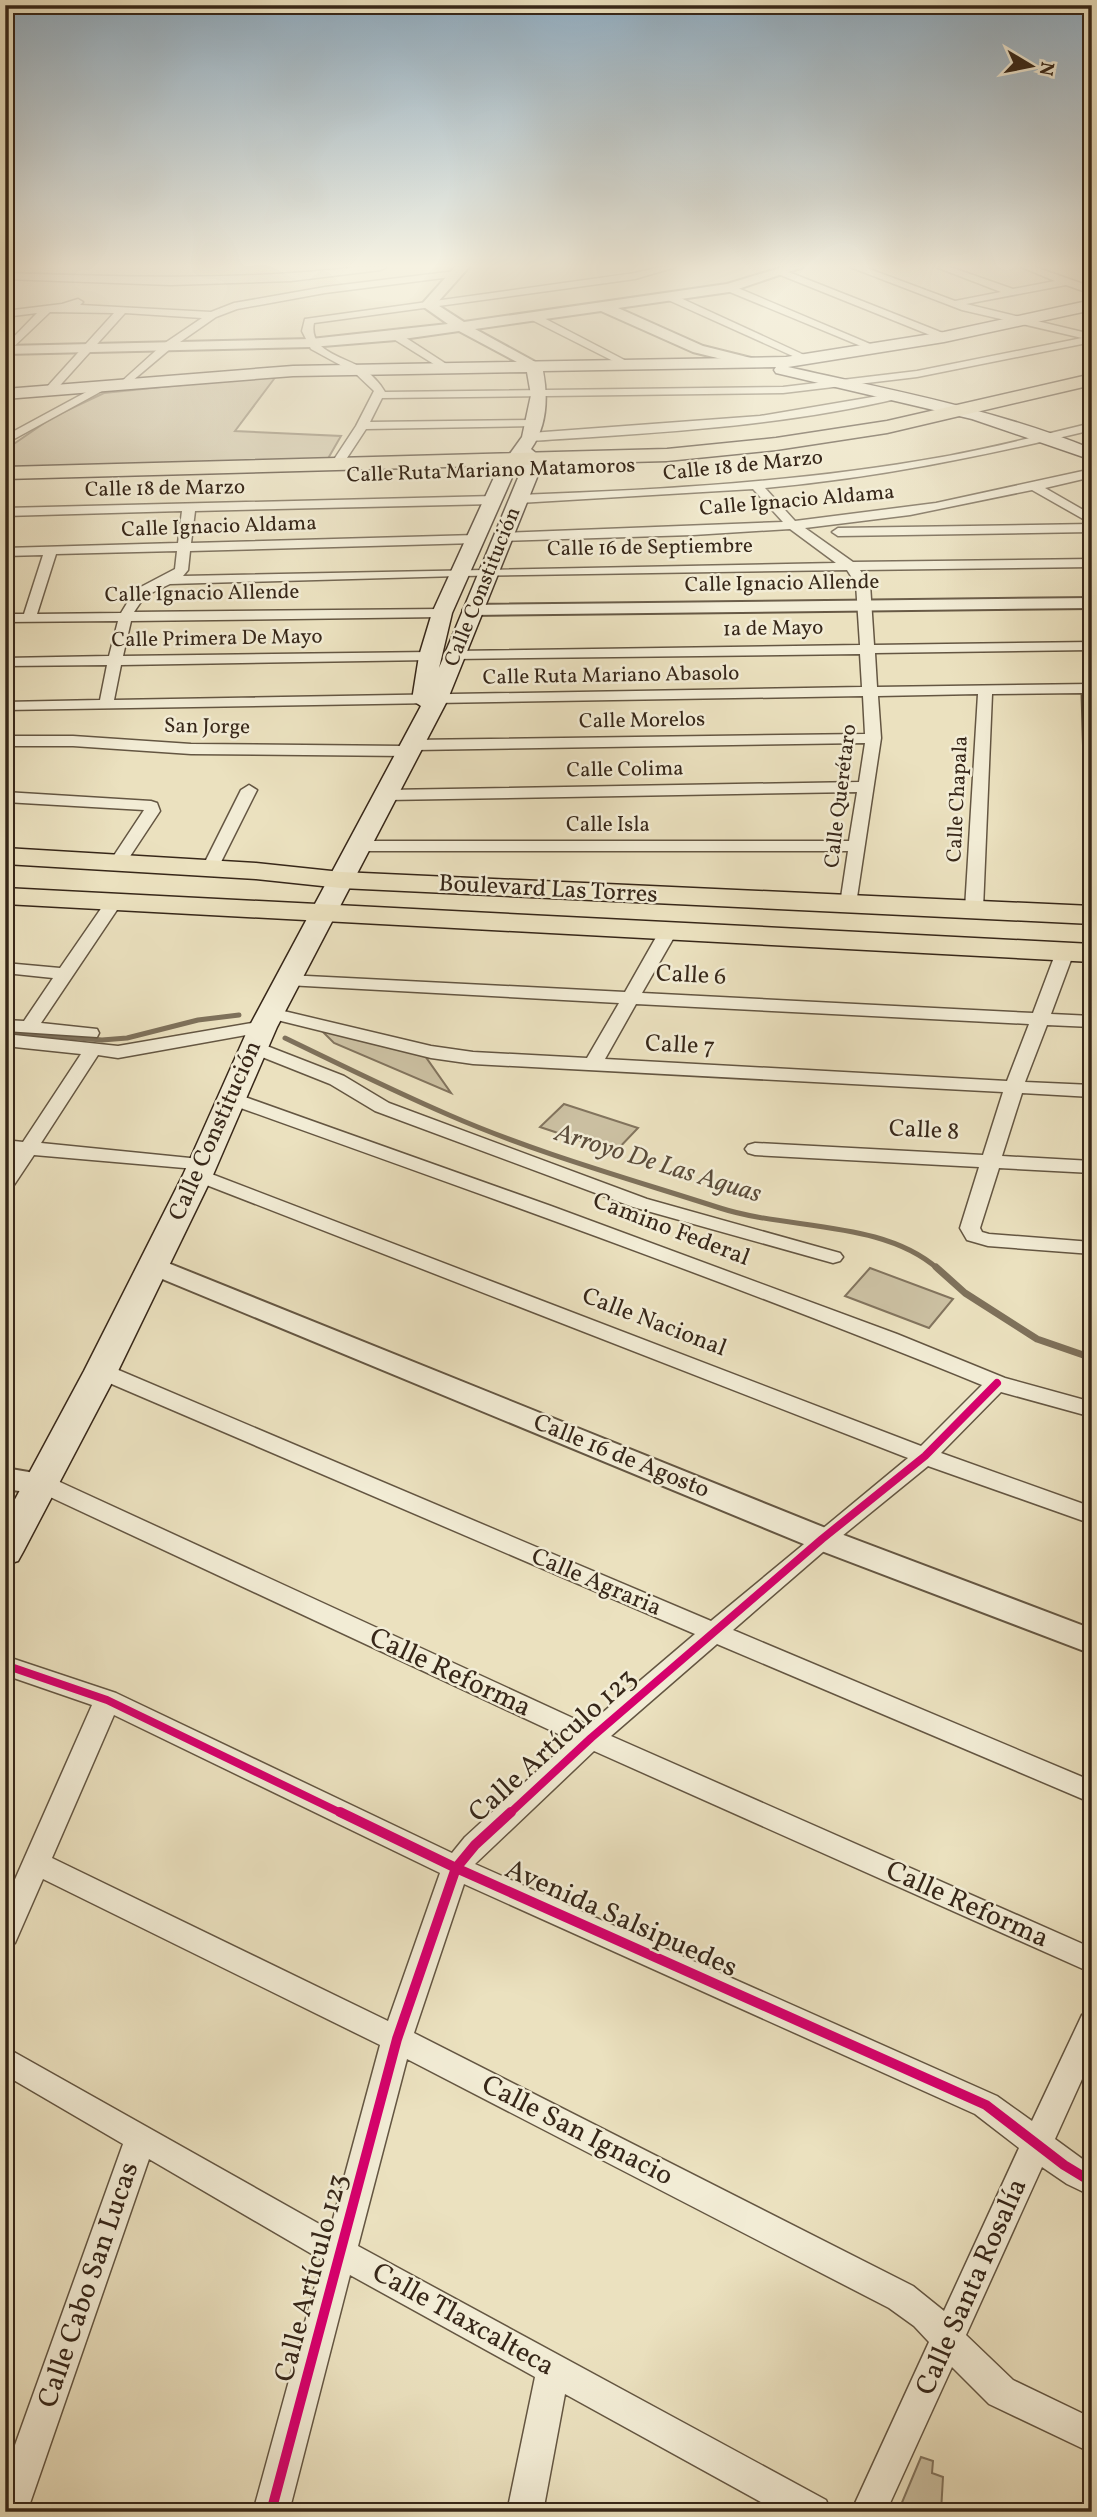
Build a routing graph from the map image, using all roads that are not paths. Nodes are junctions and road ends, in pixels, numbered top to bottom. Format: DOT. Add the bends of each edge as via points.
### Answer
graph roads {
  1 [pos="55,384"];
  2 [pos="120,384"];
  3 [pos="373,384"];
  4 [pos="539,384"];
  5 [pos="852,384"];
  6 [pos="1071,384"];
  7 [pos="849,385"];
  8 [pos="105,386"];
  9 [pos="50,390"];
  10 [pos="1092,392"];
  11 [pos="5,394"];
  12 [pos="633,394"];
  13 [pos="380,395"];
  14 [pos="539,395"];
  15 [pos="896,396"];
  16 [pos="964,413"];
  17 [pos="362,426"];
  18 [pos="1092,426"];
  19 [pos="622,432"];
  20 [pos="1049,436"];
  21 [pos="5,441"];
  22 [pos="1030,441"];
  23 [pos="524,454"];
  24 [pos="1092,454"];
  25 [pos="337,464"];
  26 [pos="1092,466"];
  27 [pos="5,473"];
  28 [pos="1092,473"];
  29 [pos="5,485"];
  30 [pos="756,485"];
  31 [pos="1035,486"];
  32 [pos="519,499"];
  33 [pos="494,500"];
  34 [pos="189,508"];
  35 [pos="5,512"];
  36 [pos="884,515"];
  37 [pos="1092,520"];
  38 [pos="796,528"];
  39 [pos="1092,528"];
  40 [pos="909,531"];
  41 [pos="502,537"];
  42 [pos="476,539"];
  43 [pos="184,547"];
  44 [pos="51,551"];
  45 [pos="5,552"];
  46 [pos="1092,563"];
  47 [pos="851,567"];
  48 [pos="459,572"];
  49 [pos="488,572"];
  50 [pos="166,580"];
  51 [pos="1092,603"];
  52 [pos="864,606"];
  53 [pos="472,610"];
  54 [pos="442,613"];
  55 [pos="5,618"];
  56 [pos="29,618"];
  57 [pos="126,618"];
  58 [pos="1092,646"];
  59 [pos="865,648"];
  60 [pos="454,655"];
  61 [pos="430,656"];
  62 [pos="116,661"];
  63 [pos="5,662"];
  64 [pos="1091,688"];
  65 [pos="985,691"];
  66 [pos="870,692"];
  67 [pos="429,704"];
  68 [pos="106,705"];
  69 [pos="5,706"];
  70 [pos="873,738"];
  71 [pos="5,741"];
  72 [pos="409,748"];
  73 [pos="1092,763"];
  74 [pos="866,787"];
  75 [pos="249,790"];
  76 [pos="386,795"];
  77 [pos="5,797"];
  78 [pos="359,846"];
  79 [pos="857,846"];
  80 [pos="5,856"];
  81 [pos="117,863"];
  82 [pos="210,868"];
  83 [pos="341,880"];
  84 [pos="5,895"];
  85 [pos="116,901"];
  86 [pos="848,904"];
  87 [pos="974,909"];
  88 [pos="323,912"];
  89 [pos="1092,915"];
  90 [pos="668,932"];
  91 [pos="1079,953"];
  92 [pos="5,968"];
  93 [pos="65,974"];
  94 [pos="288,980"];
  95 [pos="631,998"];
  96 [pos="1041,1019"];
  97 [pos="1092,1021"];
  98 [pos="5,1025"];
  99 [pos="29,1027"];
  100 [pos="263,1029"];
  101 [pos="5,1040"];
  102 [pos="91,1041"];
  103 [pos="592,1066"];
  104 [pos="1014,1087"];
  105 [pos="1092,1091"];
  106 [pos="231,1098"];
  107 [pos="5,1146"];
  108 [pos="26,1149"];
  109 [pos="755,1149"];
  110 [pos="990,1160"];
  111 [pos="1092,1167"];
  112 [pos="200,1169"];
  113 [pos="5,1184"];
  114 [pos="1092,1248"];
  115 [pos="833,1257"];
  116 [pos="153,1265"];
  117 [pos="102,1371"];
  118 [pos="997,1383"];
  119 [pos="1092,1410"];
  120 [pos="925,1455"];
  121 [pos="5,1478"];
  122 [pos="41,1483"];
  123 [pos="1092,1516"];
  124 [pos="822,1539"];
  125 [pos="5,1552"];
  126 [pos="712,1633"];
  127 [pos="1092,1642"];
  128 [pos="5,1665"];
  129 [pos="107,1700"];
  130 [pos="590,1738"];
  131 [pos="1092,1793"];
  132 [pos="37,1863"];
  133 [pos="456,1868"];
  134 [pos="5,1935"];
  135 [pos="1092,1961"];
  136 [pos="1092,2024"];
  137 [pos="397,2039"];
  138 [pos="5,2060"];
  139 [pos="141,2138"];
  140 [pos="1037,2142"];
  141 [pos="1092,2182"];
  142 [pos="340,2253"];
  143 [pos="949,2340"];
  144 [pos="553,2370"];
  145 [pos="1092,2435"];
  146 [pos="9,2512"];
  147 [pos="271,2512"];
  148 [pos="525,2512"];
  149 [pos="814,2512"];
  150 [pos="868,2512"];
  1 -- 9 [label="street"];
  2 -- 8 [label="main road"];
  3 -- 13 [label="street"];
  4 -- 14 [label="main road"];
  5 -- 7 [label="street"];
  6 -- 16 [label="main road"];
  7 -- 12 [label="street"];
  7 -- 15 [label="main road"];
  8 -- 9 [label="main road"];
  8 -- 21 [label="street"];
  9 -- 11 [label="main road"];
  10 -- 16 [label="main road"];
  12 -- 14 [label="street"];
  12 -- 19 [label="street"];
  13 -- 14 [label="street"];
  13 -- 17 [label="street"];
  14 -- 23 [label="main road"];
  15 -- 16 [label="main road"];
  15 -- 19 [label="street" via="741,422"];
  16 -- 20 [label="main road"];
  16 -- 22 [label="main road"];
  16 -- 23 [label="main road, Calle Ruta Mariano Matamoros" via="873,442 689,464"];
  17 -- 23 [label="street"];
  17 -- 25 [label="street"];
  18 -- 20 [label="street, Calle 18 de Marzo"];
  19 -- 23 [label="street"];
  20 -- 22 [label="street, Calle 18 de Marzo"];
  20 -- 24 [label="main road"];
  22 -- 26 [label="main road"];
  22 -- 30 [label="street, Calle 18 de Marzo" via="922,464"];
  23 -- 25 [label="main road, Calle Ruta Mariano Matamoros"];
  23 -- 29 [label="main road, Calle Ruta Mariano Matamoros"];
  23 -- 32 [label="main road, Calle Constitución"];
  23 -- 33 [label="main road, Calle Constitución"];
  25 -- 27 [label="main road, Calle Ruta Mariano Matamoros"];
  28 -- 31 [label="street, Calle Ignacio Aldama"];
  30 -- 32 [label="street, Calle 18 de Marzo"];
  30 -- 38 [label="street"];
  31 -- 36 [label="street, Calle Ignacio Aldama"];
  31 -- 37 [label="street"];
  32 -- 41 [label="main road, Calle Constitución"];
  33 -- 34 [label="street, Calle 18 de Marzo"];
  33 -- 42 [label="main road, Calle Constitución"];
  34 -- 35 [label="street, Calle 18 de Marzo"];
  34 -- 43 [label="street"];
  36 -- 38 [label="street, Calle Ignacio Aldama"];
  36 -- 40 [label="street"];
  38 -- 40 [label="street"];
  38 -- 41 [label="street, Calle Ignacio Aldama"];
  38 -- 47 [label="street"];
  39 -- 40 [label="street"];
  41 -- 49 [label="main road, Calle Constitución"];
  42 -- 43 [label="street, Calle Ignacio Aldama"];
  42 -- 48 [label="main road, Calle Constitución"];
  43 -- 44 [label="street, Calle Ignacio Aldama"];
  43 -- 50 [label="street" via="181,570"];
  44 -- 45 [label="street, Calle Ignacio Aldama"];
  44 -- 56 [label="street"];
  46 -- 47 [label="street, Calle 16 de Septiembre"];
  47 -- 49 [label="street, Calle 16 de Septiembre"];
  47 -- 52 [label="street, Calle Querétaro" via="863,584"];
  48 -- 49 [label="street, Calle 16 de Septiembre"];
  48 -- 50 [label="street, Calle 16 de Septiembre"];
  48 -- 54 [label="main road, Calle Constitución"];
  49 -- 53 [label="main road, Calle Constitución"];
  50 -- 57 [label="street" via="134,599"];
  51 -- 52 [label="street, Calle Ignacio Allende"];
  52 -- 53 [label="street, Calle Ignacio Allende"];
  52 -- 59 [label="street, Calle Querétaro"];
  53 -- 60 [label="main road, Calle Constitución"];
  54 -- 57 [label="street, Calle Ignacio Allende"];
  54 -- 61 [label="main road, Calle Constitución"];
  55 -- 56 [label="street, Calle Ignacio Allende"];
  56 -- 57 [label="street, Calle Ignacio Allende"];
  57 -- 62 [label="street"];
  58 -- 59 [label="street, 1a de Mayo"];
  59 -- 60 [label="street, 1a de Mayo"];
  59 -- 66 [label="street, Calle Querétaro"];
  60 -- 67 [label="main road, Calle Constitución"];
  61 -- 62 [label="street, Calle Primera De Mayo"];
  61 -- 67 [label="main road, Calle Constitución"];
  62 -- 63 [label="street, Calle Primera De Mayo"];
  62 -- 68 [label="street"];
  64 -- 65 [label="street, Calle Ruta Mariano Abasolo"];
  64 -- 73 [label="street"];
  65 -- 66 [label="street, Calle Ruta Mariano Abasolo"];
  65 -- 87 [label="street, Calle Chapala"];
  66 -- 67 [label="street, Calle Ruta Mariano Abasolo"];
  66 -- 70 [label="street, Calle Querétaro"];
  67 -- 68 [label="street, Calle Ruta Mariano Abasolo"];
  67 -- 72 [label="main road, Calle Constitución"];
  68 -- 69 [label="street, Calle Ruta Mariano Abasolo"];
  70 -- 72 [label="street, Calle Morelos"];
  70 -- 74 [label="street, Calle Querétaro"];
  71 -- 72 [label="street, San Jorge" via="191,749"];
  72 -- 76 [label="main road, Calle Constitución"];
  74 -- 76 [label="street, Calle Colima"];
  74 -- 79 [label="street, Calle Querétaro"];
  75 -- 82 [label="street"];
  76 -- 78 [label="main road, Calle Constitución"];
  77 -- 81 [label="street" via="151,806"];
  78 -- 79 [label="street, Calle Isla"];
  78 -- 83 [label="main road, Calle Constitución"];
  79 -- 86 [label="street, Calle Querétaro"];
  80 -- 81 [label="main road, Boulevard Las Torres"];
  81 -- 82 [label="main road, Boulevard Las Torres"];
  82 -- 83 [label="main road, Boulevard Las Torres"];
  83 -- 86 [label="main road, Boulevard Las Torres"];
  83 -- 88 [label="main road, Calle Constitución"];
  84 -- 85 [label="main road, Boulevard Las Torres"];
  85 -- 88 [label="main road, Boulevard Las Torres"];
  85 -- 93 [label="street"];
  86 -- 87 [label="main road, Boulevard Las Torres"];
  87 -- 89 [label="main road, Boulevard Las Torres"];
  88 -- 90 [label="main road, Boulevard Las Torres"];
  88 -- 94 [label="main road, Calle Constitución"];
  90 -- 91 [label="main road, Boulevard Las Torres"];
  90 -- 95 [label="street"];
  91 -- 96 [label="street"];
  92 -- 93 [label="street"];
  93 -- 99 [label="street"];
  94 -- 95 [label="street, Calle 6"];
  94 -- 100 [label="main road, Calle Constitución"];
  95 -- 96 [label="street, Calle 6"];
  95 -- 103 [label="street"];
  96 -- 97 [label="street, Calle 6"];
  96 -- 104 [label="street"];
  98 -- 99 [label="street"];
  99 -- 102 [label="street"];
  100 -- 102 [label="street" via="127,1051"];
  100 -- 103 [label="street, Calle 7" via="508,1061"];
  100 -- 106 [label="main road, Calle Constitución"];
  100 -- 115 [label="street" via="382,1107 640,1203"];
  101 -- 102 [label="street"];
  102 -- 108 [label="street"];
  103 -- 104 [label="street, Calle 7"];
  104 -- 105 [label="street, Calle 7"];
  104 -- 110 [label="street"];
  106 -- 112 [label="main road, Calle Constitución"];
  106 -- 118 [label="street, Camino Federal" via="544,1210"];
  107 -- 108 [label="street, Calle Nacional"];
  108 -- 112 [label="street, Calle Nacional"];
  108 -- 113 [label="street"];
  109 -- 110 [label="street, Calle 8"];
  110 -- 111 [label="street, Calle 8"];
  110 -- 114 [label="street" via="970,1228 974,1236"];
  112 -- 116 [label="main road, Calle Constitución"];
  112 -- 120 [label="street, Calle Nacional"];
  116 -- 117 [label="main road, Calle Constitución"];
  116 -- 124 [label="street, Calle 16 de Agosto"];
  117 -- 122 [label="main road, Calle Constitución"];
  117 -- 126 [label="street, Calle Agraria"];
  118 -- 119 [label="street, Camino Federal"];
  118 -- 120 [label="street, Calle Artículo 123"];
  120 -- 123 [label="street, Calle Nacional"];
  120 -- 124 [label="street, Calle Artículo 123"];
  121 -- 122 [label="street"];
  122 -- 125 [label="main road, Calle Constitución"];
  122 -- 130 [label="street, Calle Reforma"];
  124 -- 126 [label="street, Calle Artículo 123"];
  124 -- 127 [label="street, Calle 16 de Agosto"];
  126 -- 130 [label="street, Calle Artículo 123"];
  126 -- 131 [label="street, Calle Agraria"];
  128 -- 129 [label="street, Avenida Salsipuedes"];
  129 -- 132 [label="street"];
  129 -- 133 [label="street, Avenida Salsipuedes"];
  130 -- 133 [label="street, Calle Artículo 123"];
  130 -- 135 [label="street, Calle Reforma"];
  132 -- 134 [label="street"];
  132 -- 137 [label="street, Calle San Ignacio"];
  133 -- 137 [label="street, Calle Artículo 123"];
  133 -- 140 [label="street, Avenida Salsipuedes" via="986,2105"];
  136 -- 140 [label="street, Calle Santa Rosalía"];
  137 -- 142 [label="street, Calle Artículo 123"];
  137 -- 143 [label="street, Calle San Ignacio" via="901,2297"];
  138 -- 139 [label="street, Calle Tlaxcalteca"];
  139 -- 142 [label="street, Calle Tlaxcalteca"];
  139 -- 146 [label="street, Calle Cabo San Lucas"];
  140 -- 141 [label="street, Avenida Salsipuedes"];
  140 -- 143 [label="street, Calle Santa Rosalía"];
  142 -- 144 [label="street, Calle Tlaxcalteca"];
  142 -- 147 [label="street, Calle Artículo 123"];
  143 -- 145 [label="street, Calle San Ignacio" via="1001,2392"];
  143 -- 150 [label="street, Calle Santa Rosalía"];
  144 -- 148 [label="street"];
  144 -- 149 [label="street, Calle Tlaxcalteca"];
}
